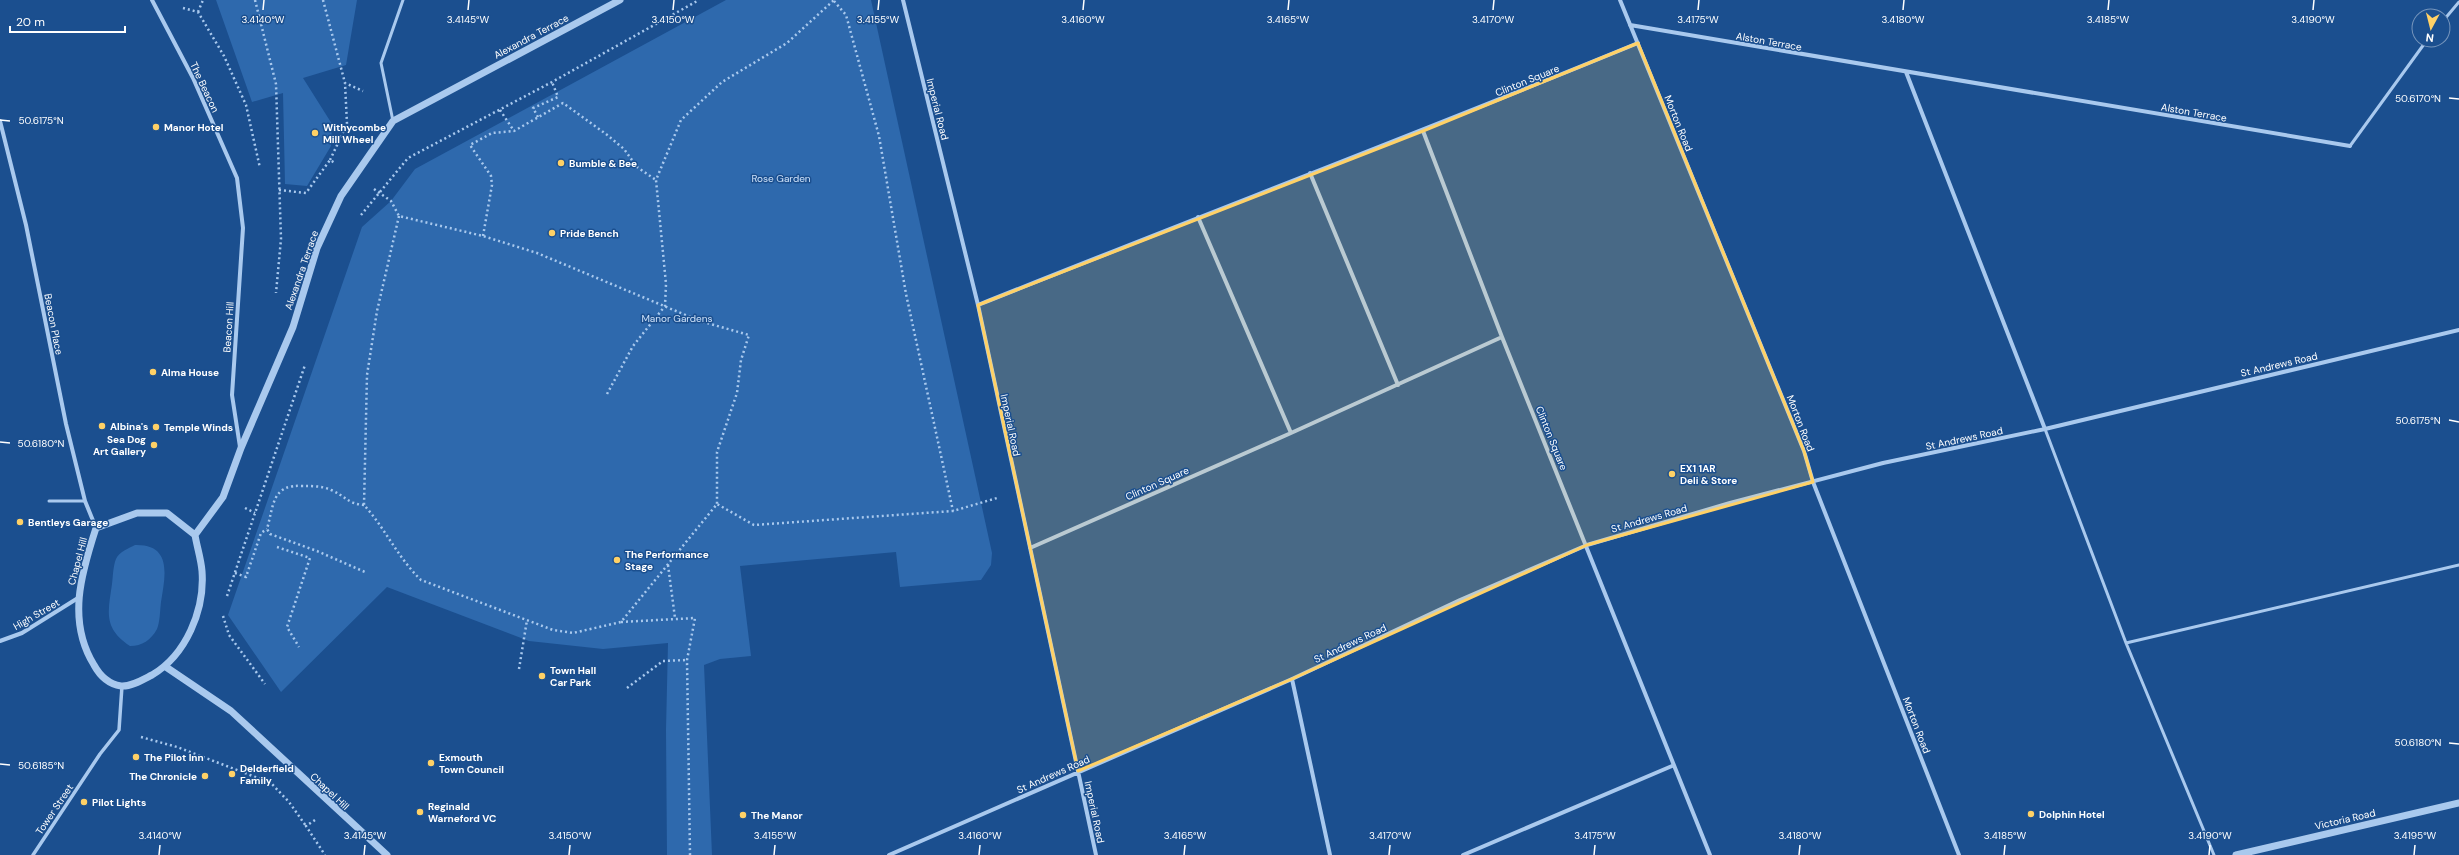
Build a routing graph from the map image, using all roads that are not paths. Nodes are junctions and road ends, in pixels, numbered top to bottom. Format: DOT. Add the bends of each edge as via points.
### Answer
graph roads {
  1 [pos="152,0"];
  2 [pos="403,0"];
  3 [pos="620,0"];
  4 [pos="903,0"];
  5 [pos="1620,0"];
  6 [pos="2459,2"];
  7 [pos="2451,12"];
  8 [pos="1630,25"];
  9 [pos="1638,43"];
  10 [pos="2421,48"];
  11 [pos="1906,72"];
  12 [pos="393,121"];
  13 [pos="0,123"];
  14 [pos="1423,131"];
  15 [pos="2350,146"];
  16 [pos="1310,173"];
  17 [pos="1198,217"];
  18 [pos="240,255"];
  19 [pos="978,306"];
  20 [pos="2459,330"];
  21 [pos="1502,337"];
  22 [pos="1398,385"];
  23 [pos="2045,429"];
  24 [pos="1291,434"];
  25 [pos="241,448"];
  26 [pos="1813,482"];
  27 [pos="49,501"];
  28 [pos="85,501"];
  29 [pos="96,528"];
  30 [pos="195,535"];
  31 [pos="1587,545"];
  32 [pos="1030,548"];
  33 [pos="2459,565"];
  34 [pos="78,598"];
  35 [pos="0,641"];
  36 [pos="2126,643"];
  37 [pos="166,667"];
  38 [pos="1292,679"];
  39 [pos="122,686"];
  40 [pos="1672,766"];
  41 [pos="1078,771"];
  42 [pos="2459,803"];
  43 [pos="33,855"];
  44 [pos="387,855"];
  45 [pos="889,855"];
  46 [pos="1096,855"];
  47 [pos="1330,855"];
  48 [pos="1463,855"];
  49 [pos="1710,855"];
  50 [pos="1959,855"];
  51 [pos="2214,855"];
  52 [pos="2236,855"];
  1 -- 18 [label="street, The Beacon" via="194,78 237,178 243,228"];
  2 -- 12 [label="lane" via="381,63"];
  3 -- 12 [label="street, Alexandra Terrace"];
  4 -- 19 [label="street, Imperial Road"];
  5 -- 8 [label="street, Morton Road"];
  6 -- 7 [label="lane"];
  8 -- 9 [label="street, Morton Road"];
  8 -- 11 [label="street, Alston Terrace"];
  9 -- 14 [label="street, Clinton Square"];
  9 -- 26 [label="street, Morton Road" via="1804,451"];
  10 -- 15 [label="lane, Alston Terrace"];
  11 -- 15 [label="street, Alston Terrace"];
  11 -- 23 [label="street"];
  12 -- 25 [label="street, Alexandra Terrace" via="341,196 317,248 293,327"];
  13 -- 28 [label="street, Beacon Place" via="26,225 66,424"];
  14 -- 16 [label="street, Clinton Square"];
  14 -- 21 [label="street, Clinton Square"];
  16 -- 17 [label="street, Clinton Square"];
  16 -- 22 [label="street"];
  17 -- 19 [label="street, Clinton Square"];
  17 -- 24 [label="street"];
  18 -- 25 [label="street, Beacon Hill" via="232,395"];
  19 -- 32 [label="street, Imperial Road"];
  20 -- 23 [label="street, St Andrews Road"];
  21 -- 22 [label="street, Clinton Square"];
  21 -- 31 [label="street, Clinton Square"];
  22 -- 24 [label="street, Clinton Square"];
  23 -- 26 [label="street, St Andrews Road" via="1883,463"];
  23 -- 36 [label="lane"];
  24 -- 32 [label="street, Clinton Square"];
  25 -- 30 [label="street, Alexandra Terrace" via="223,497"];
  26 -- 31 [label="street, St Andrews Road" via="1730,503"];
  26 -- 50 [label="street, Morton Road"];
  27 -- 28 [label="lane"];
  28 -- 29 [label="street, Beacon Place"];
  29 -- 30 [label="street, Chapel Hill" via="137,513 167,513"];
  29 -- 34 [label="street, Chapel Hill"];
  30 -- 37 [label="street" via="202,572 200,607 188,638"];
  31 -- 38 [label="street, St Andrews Road" via="1460,600"];
  31 -- 40 [label="street, Clinton Square"];
  32 -- 41 [label="street, Imperial Road"];
  33 -- 36 [label="lane"];
  34 -- 35 [label="street, High Street" via="22,633"];
  34 -- 39 [label="street, Chapel Hill" via="79,630 87,654 101,678"];
  36 -- 51 [label="lane"];
  37 -- 39 [label="street" via="140,682"];
  37 -- 44 [label="street, Chapel Hill" via="231,711"];
  38 -- 41 [label="street, St Andrews Road"];
  38 -- 47 [label="street"];
  39 -- 43 [label="street, Tower Street" via="119,730 100,754"];
  40 -- 48 [label="street"];
  40 -- 49 [label="street, Clinton Square"];
  41 -- 45 [label="street, St Andrews Road"];
  41 -- 46 [label="street, Imperial Road"];
  42 -- 52 [label="street, Victoria Road"];
}
